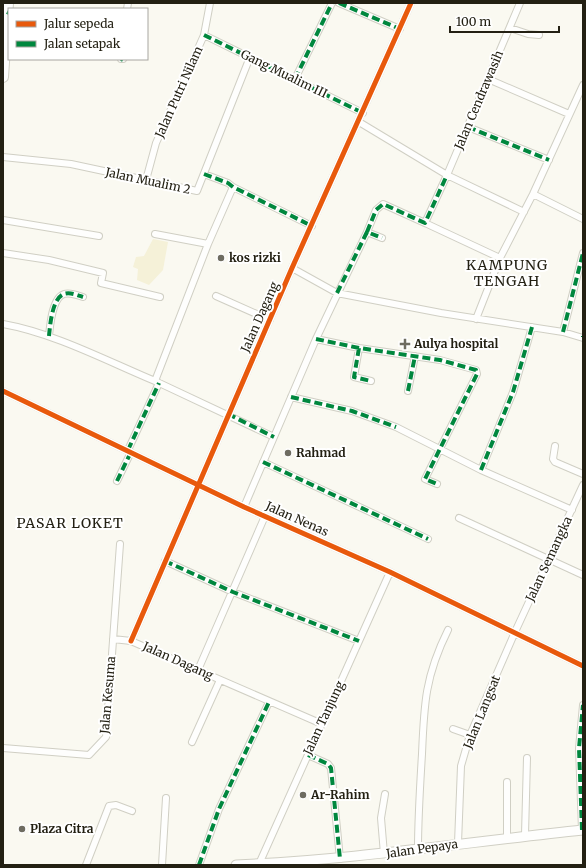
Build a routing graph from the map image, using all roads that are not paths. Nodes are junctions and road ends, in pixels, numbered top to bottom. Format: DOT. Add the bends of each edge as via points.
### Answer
graph roads {
  1 [pos="210,3"];
  2 [pos="332,3"];
  3 [pos="339,3"];
  4 [pos="411,3"];
  5 [pos="520,3"];
  6 [pos="8,9"];
  7 [pos="510,28"];
  8 [pos="400,29"];
  9 [pos="204,35"];
  10 [pos="539,35"];
  11 [pos="250,57"];
  12 [pos="3,77"];
  13 [pos="295,79"];
  14 [pos="488,79"];
  15 [pos="583,84"];
  16 [pos="577,98"];
  17 [pos="583,101"];
  18 [pos="363,113"];
  19 [pos="569,114"];
  20 [pos="358,122"];
  21 [pos="468,127"];
  22 [pos="3,157"];
  23 [pos="548,160"];
  24 [pos="204,174"];
  25 [pos="447,175"];
  26 [pos="146,180"];
  27 [pos="233,188"];
  28 [pos="533,194"];
  29 [pos="524,212"];
  30 [pos="583,219"];
  31 [pos="3,220"];
  32 [pos="424,223"];
  33 [pos="312,226"];
  34 [pos="367,232"];
  35 [pos="155,234"];
  36 [pos="99,236"];
  37 [pos="382,238"];
  38 [pos="208,244"];
  39 [pos="3,253"];
  40 [pos="583,253"];
  41 [pos="500,258"];
  42 [pos="292,268"];
  43 [pos="337,293"];
  44 [pos="216,296"];
  45 [pos="83,297"];
  46 [pos="160,297"];
  47 [pos="476,319"];
  48 [pos="270,320"];
  49 [pos="3,324"];
  50 [pos="532,327"];
  51 [pos="563,332"];
  52 [pos="49,336"];
  53 [pos="583,337"];
  54 [pos="316,339"];
  55 [pos="359,348"];
  56 [pos="416,356"];
  57 [pos="371,381"];
  58 [pos="157,382"];
  59 [pos="3,391"];
  60 [pos="408,391"];
  61 [pos="291,397"];
  62 [pos="228,414"];
  63 [pos="274,437"];
  64 [pos="555,446"];
  65 [pos="440,449"];
  66 [pos="129,451"];
  67 [pos="264,462"];
  68 [pos="481,470"];
  69 [pos="583,474"];
  70 [pos="117,481"];
  71 [pos="198,484"];
  72 [pos="437,484"];
  73 [pos="583,485"];
  74 [pos="244,507"];
  75 [pos="572,510"];
  76 [pos="265,516"];
  77 [pos="459,518"];
  78 [pos="428,539"];
  79 [pos="120,544"];
  80 [pos="548,560"];
  81 [pos="165,561"];
  82 [pos="390,572"];
  83 [pos="583,575"];
  84 [pos="233,592"];
  85 [pos="448,630"];
  86 [pos="515,632"];
  87 [pos="113,639"];
  88 [pos="359,640"];
  89 [pos="131,641"];
  90 [pos="583,666"];
  91 [pos="198,670"];
  92 [pos="220,680"];
  93 [pos="269,702"];
  94 [pos="583,705"];
  95 [pos="322,724"];
  96 [pos="453,729"];
  97 [pos="470,735"];
  98 [pos="192,742"];
  99 [pos="3,748"];
  100 [pos="308,755"];
  101 [pos="527,758"];
  102 [pos="507,782"];
  103 [pos="385,794"];
  104 [pos="166,798"];
  105 [pos="132,811"];
  106 [pos="582,830"];
  107 [pos="525,835"];
  108 [pos="507,838"];
  109 [pos="458,843"];
  110 [pos="418,849"];
  111 [pos="384,854"];
  112 [pos="340,859"];
  113 [pos="264,864"];
  114 [pos="86,865"];
  115 [pos="162,865"];
  116 [pos="199,865"];
  117 [pos="236,865"];
  1 -- 9 [label="street, Jalan Putri Nilam"];
  2 -- 13 [label="street"];
  3 -- 8 [label="street"];
  4 -- 8 [label="street, Jalan Dagang"];
  5 -- 7 [label="street, Jalan Cendrawasih"];
  6 -- 12 [label="main road"];
  7 -- 10 [label="street"];
  7 -- 14 [label="street, Jalan Cendrawasih"];
  8 -- 18 [label="street, Jalan Dagang"];
  9 -- 11 [label="street, Gang Mualim III"];
  9 -- 26 [label="street, Jalan Putri Nilam" via="156,143"];
  11 -- 13 [label="street, Gang Mualim III"];
  11 -- 24 [label="street, Jalan Mualim 2"];
  13 -- 18 [label="street, Gang Mualim III"];
  14 -- 19 [label="street"];
  14 -- 21 [label="street, Jalan Cendrawasih"];
  15 -- 16 [label="street"];
  16 -- 17 [label="street"];
  16 -- 19 [label="street"];
  18 -- 20 [label="street, Jalan Dagang"];
  19 -- 23 [label="street"];
  20 -- 25 [label="street"];
  20 -- 33 [label="street, Jalan Dagang"];
  21 -- 23 [label="street"];
  21 -- 25 [label="street, Jalan Cendrawasih"];
  22 -- 26 [label="street, Jalan Mualim 2" via="71,164"];
  23 -- 28 [label="street"];
  24 -- 26 [label="street, Jalan Mualim 2" via="196,191"];
  24 -- 27 [label="street"];
  25 -- 29 [label="street"];
  25 -- 32 [label="street, Jalan Cendrawasih"];
  27 -- 33 [label="street"];
  27 -- 38 [label="street"];
  28 -- 29 [label="street"];
  28 -- 30 [label="street"];
  29 -- 41 [label="street"];
  31 -- 36 [label="street"];
  32 -- 34 [label="street" via="383,204 376,210"];
  32 -- 41 [label="street"];
  33 -- 42 [label="street, Jalan Dagang"];
  34 -- 37 [label="street"];
  34 -- 43 [label="street"];
  35 -- 38 [label="street"];
  38 -- 58 [label="street"];
  39 -- 46 [label="street" via="49,260 103,273 101,283"];
  40 -- 51 [label="street"];
  41 -- 47 [label="street"];
  42 -- 43 [label="street"];
  42 -- 48 [label="street, Jalan Dagang"];
  43 -- 47 [label="street"];
  43 -- 54 [label="street"];
  44 -- 48 [label="street"];
  45 -- 52 [label="street" via="64,294 60,297 52,316"];
  47 -- 50 [label="street"];
  48 -- 62 [label="street, Jalan Dagang"];
  49 -- 52 [label="street"];
  50 -- 51 [label="street"];
  50 -- 68 [label="street" via="514,392"];
  51 -- 53 [label="street"];
  52 -- 58 [label="street"];
  54 -- 55 [label="street"];
  54 -- 61 [label="street"];
  55 -- 56 [label="street"];
  55 -- 57 [label="street" via="354,377"];
  56 -- 60 [label="street"];
  56 -- 65 [label="street" via="440,360 477,372"];
  58 -- 62 [label="street"];
  58 -- 66 [label="street"];
  59 -- 66 [label="street, Jalan Nenas"];
  61 -- 63 [label="street"];
  61 -- 65 [label="street" via="352,411 396,426"];
  62 -- 63 [label="street"];
  62 -- 71 [label="street, Jalan Dagang"];
  63 -- 67 [label="street"];
  64 -- 69 [label="street" via="553,459 556,462"];
  65 -- 68 [label="street"];
  65 -- 72 [label="street" via="425,479"];
  66 -- 70 [label="street"];
  66 -- 71 [label="street, Jalan Nenas"];
  67 -- 74 [label="street"];
  67 -- 78 [label="street"];
  68 -- 75 [label="street"];
  71 -- 74 [label="street, Jalan Nenas"];
  71 -- 81 [label="street, Jalan Dagang"];
  73 -- 75 [label="street, Jalan Semangka"];
  74 -- 76 [label="street, Jalan Nenas"];
  75 -- 80 [label="street, Jalan Semangka"];
  76 -- 82 [label="street, Jalan Nenas"];
  76 -- 84 [label="street"];
  77 -- 80 [label="street"];
  79 -- 87 [label="street, Jalan Kesuma"];
  80 -- 83 [label="street"];
  80 -- 86 [label="street, Jalan Semangka"];
  81 -- 84 [label="street"];
  81 -- 89 [label="street, Jalan Dagang"];
  82 -- 86 [label="street, Jalan Nenas"];
  82 -- 88 [label="street, Jalan Tanjung"];
  84 -- 88 [label="street"];
  84 -- 91 [label="street"];
  85 -- 110 [label="street" via="437,652 427,686 423,712"];
  86 -- 90 [label="street, Jalan Nenas"];
  86 -- 97 [label="street, Jalan Langsat"];
  87 -- 89 [label="street"];
  87 -- 99 [label="street, Jalan Kesuma" via="106,737 89,755"];
  88 -- 95 [label="street, Jalan Tanjung"];
  89 -- 91 [label="street, Jalan Dagang"];
  91 -- 92 [label="street, Jalan Dagang"];
  92 -- 93 [label="street, Jalan Dagang"];
  92 -- 98 [label="street"];
  93 -- 95 [label="street, Jalan Dagang"];
  93 -- 116 [label="street" via="219,809"];
  94 -- 106 [label="street" via="579,748"];
  95 -- 100 [label="street, Jalan Tanjung"];
  96 -- 97 [label="street"];
  97 -- 109 [label="street, Jalan Langsat" via="461,766"];
  100 -- 112 [label="street" via="328,764 331,768"];
  100 -- 113 [label="street, Jalan Tanjung"];
  101 -- 107 [label="street"];
  102 -- 108 [label="street"];
  103 -- 111 [label="street" via="381,818"];
  104 -- 115 [label="street"];
  105 -- 114 [label="street" via="116,805 109,806"];
  106 -- 107 [label="main road, Jalan Pepaya"];
  107 -- 108 [label="main road, Jalan Pepaya"];
  108 -- 109 [label="main road, Jalan Pepaya"];
  109 -- 110 [label="main road, Jalan Pepaya"];
  110 -- 111 [label="main road, Jalan Pepaya"];
  111 -- 112 [label="main road, Jalan Pepaya"];
  112 -- 113 [label="main road, Jalan Pepaya"];
  113 -- 117 [label="main road, Jalan Pepaya"];
}
